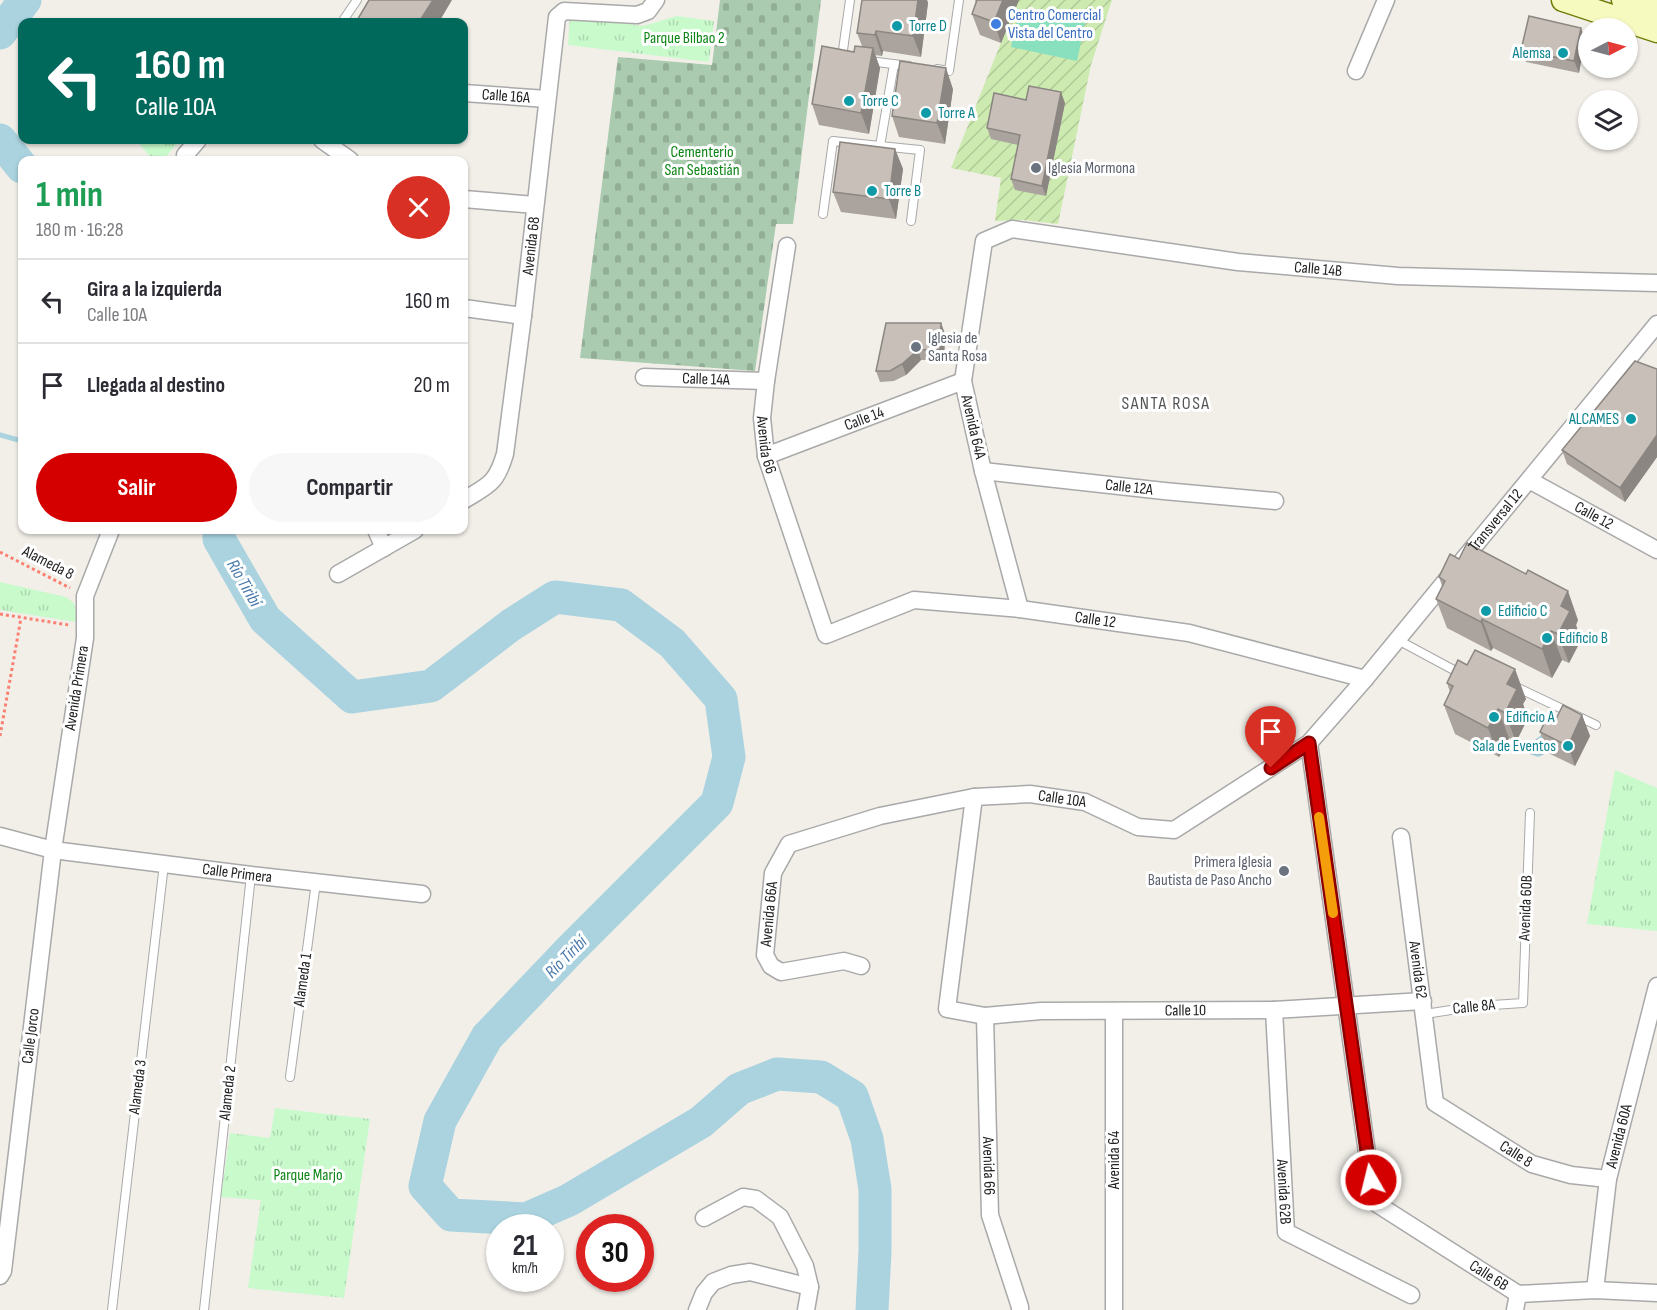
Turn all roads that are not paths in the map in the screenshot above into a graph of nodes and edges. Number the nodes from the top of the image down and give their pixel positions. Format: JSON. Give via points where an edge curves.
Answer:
{"nodes":[{"id":1,"x":357,"y":0,"type":"edge"},
{"id":2,"x":656,"y":0,"type":"edge"},
{"id":3,"x":850,"y":0,"type":"edge"},
{"id":4,"x":959,"y":0,"type":"edge"},
{"id":5,"x":1386,"y":0,"type":"edge"},
{"id":6,"x":1563,"y":0,"type":"edge"},
{"id":7,"x":1623,"y":0,"type":"edge"},
{"id":8,"x":1657,"y":11,"type":"edge"},
{"id":9,"x":345,"y":18,"type":"edge"},
{"id":10,"x":1657,"y":31,"type":"edge"},
{"id":11,"x":894,"y":64,"type":"junction"},
{"id":12,"x":916,"y":67,"type":"edge"},
{"id":13,"x":927,"y":68,"type":"edge"},
{"id":14,"x":1356,"y":71,"type":"dead end"},
{"id":15,"x":468,"y":93,"type":"edge"},
{"id":16,"x":547,"y":99,"type":"junction"},
{"id":17,"x":328,"y":144,"type":"edge"},
{"id":18,"x":880,"y":146,"type":"junction"},
{"id":19,"x":344,"y":156,"type":"edge"},
{"id":20,"x":468,"y":199,"type":"edge"},
{"id":21,"x":535,"y":205,"type":"junction"},
{"id":22,"x":823,"y":214,"type":"dead end"},
{"id":23,"x":911,"y":221,"type":"dead end"},
{"id":24,"x":984,"y":241,"type":"joint"},
{"id":25,"x":787,"y":246,"type":"dead end"},
{"id":26,"x":1657,"y":283,"type":"edge"},
{"id":27,"x":468,"y":309,"type":"edge"},
{"id":28,"x":523,"y":316,"type":"junction"},
{"id":29,"x":1657,"y":324,"type":"edge"},
{"id":30,"x":644,"y":377,"type":"dead end"},
{"id":31,"x":766,"y":381,"type":"junction"},
{"id":32,"x":963,"y":381,"type":"junction"},
{"id":33,"x":766,"y":456,"type":"junction"},
{"id":34,"x":983,"y":471,"type":"junction"},
{"id":35,"x":1529,"y":480,"type":"junction"},
{"id":36,"x":468,"y":498,"type":"edge"},
{"id":37,"x":1275,"y":501,"type":"dead end"},
{"id":38,"x":109,"y":534,"type":"edge"},
{"id":39,"x":378,"y":534,"type":"edge"},
{"id":40,"x":408,"y":534,"type":"edge"},
{"id":41,"x":384,"y":548,"type":"junction"},
{"id":42,"x":1657,"y":550,"type":"edge"},
{"id":43,"x":338,"y":574,"type":"dead end"},
{"id":44,"x":1020,"y":609,"type":"junction"},
{"id":45,"x":826,"y":635,"type":"joint"},
{"id":46,"x":1398,"y":639,"type":"junction"},
{"id":47,"x":1365,"y":679,"type":"junction"},
{"id":48,"x":1471,"y":680,"type":"edge"},
{"id":49,"x":1508,"y":683,"type":"edge"},
{"id":50,"x":1596,"y":725,"type":"dead end"},
{"id":51,"x":1309,"y":743,"type":"junction"},
{"id":52,"x":974,"y":797,"type":"junction"},
{"id":53,"x":1530,"y":813,"type":"dead end"},
{"id":54,"x":0,"y":836,"type":"edge"},
{"id":55,"x":1401,"y":837,"type":"dead end"},
{"id":56,"x":789,"y":844,"type":"joint"},
{"id":57,"x":53,"y":850,"type":"junction"},
{"id":58,"x":164,"y":864,"type":"junction"},
{"id":59,"x":251,"y":875,"type":"junction"},
{"id":60,"x":316,"y":882,"type":"junction"},
{"id":61,"x":423,"y":894,"type":"dead end"},
{"id":62,"x":861,"y":966,"type":"dead end"},
{"id":63,"x":1657,"y":986,"type":"edge"},
{"id":64,"x":1523,"y":1003,"type":"joint"},
{"id":65,"x":1345,"y":1006,"type":"junction"},
{"id":66,"x":1424,"y":1007,"type":"junction"},
{"id":67,"x":1114,"y":1011,"type":"junction"},
{"id":68,"x":1274,"y":1011,"type":"junction"},
{"id":69,"x":986,"y":1016,"type":"junction"},
{"id":70,"x":290,"y":1077,"type":"dead end"},
{"id":71,"x":1435,"y":1103,"type":"joint"},
{"id":72,"x":1608,"y":1179,"type":"junction"},
{"id":73,"x":704,"y":1218,"type":"dead end"},
{"id":74,"x":1,"y":1273,"type":"edge"},
{"id":75,"x":810,"y":1287,"type":"junction"},
{"id":76,"x":1595,"y":1290,"type":"junction"},
{"id":77,"x":1657,"y":1293,"type":"edge"},
{"id":78,"x":1411,"y":1294,"type":"dead end"},
{"id":79,"x":1517,"y":1302,"type":"edge"},
{"id":80,"x":112,"y":1310,"type":"edge"},
{"id":81,"x":204,"y":1310,"type":"edge"},
{"id":82,"x":697,"y":1310,"type":"edge"},
{"id":83,"x":806,"y":1310,"type":"edge"},
{"id":84,"x":1020,"y":1310,"type":"edge"},
{"id":85,"x":1114,"y":1310,"type":"edge"}],
"edges":[{"from":1,"to":9,"type":"lane"},
{"from":2,"to":16,"type":"street","name":"Avenida 68","via":[[648,11],[637,15],[564,11],[557,17]]},
{"from":3,"to":11,"type":"lane","via":[[842,57]]},
{"from":4,"to":13,"type":"lane","via":[[949,71]]},
{"from":5,"to":14,"type":"street"},
{"from":6,"to":10,"type":"main road"},
{"from":7,"to":8,"type":"main road"},
{"from":11,"to":12,"type":"lane"},
{"from":11,"to":18,"type":"lane"},
{"from":15,"to":16,"type":"street","name":"Calle 16A"},
{"from":16,"to":21,"type":"street","name":"Avenida 68"},
{"from":17,"to":19,"type":"street"},
{"from":18,"to":22,"type":"lane","via":[[833,141]]},
{"from":18,"to":23,"type":"lane","via":[[920,150]]},
{"from":20,"to":21,"type":"street"},
{"from":21,"to":28,"type":"street","name":"Avenida 68"},
{"from":24,"to":26,"type":"street","name":"Calle 14B","via":[[1012,229],[1238,262],[1398,276]]},
{"from":24,"to":32,"type":"street","name":"Avenida 64A"},
{"from":25,"to":31,"type":"street","name":"Avenida 66"},
{"from":27,"to":28,"type":"street"},
{"from":28,"to":36,"type":"street","name":"Avenida 68","via":[[505,454],[499,472],[488,486]]},
{"from":29,"to":35,"type":"street","name":"Transversal 12"},
{"from":30,"to":31,"type":"street","name":"Calle 14A"},
{"from":31,"to":33,"type":"street","name":"Avenida 66","via":[[762,418]]},
{"from":32,"to":33,"type":"street","name":"Calle 14"},
{"from":32,"to":34,"type":"street","name":"Avenida 64A"},
{"from":33,"to":45,"type":"street","name":"Avenida 66"},
{"from":34,"to":37,"type":"street","name":"Calle 12A"},
{"from":34,"to":44,"type":"street","name":"Avenida 64A"},
{"from":35,"to":42,"type":"street","name":"Calle 12"},
{"from":35,"to":46,"type":"street","name":"Transversal 12"},
{"from":38,"to":57,"type":"street","name":"Avenida Primera","via":[[85,596],[83,650]]},
{"from":39,"to":41,"type":"street"},
{"from":40,"to":41,"type":"street"},
{"from":41,"to":43,"type":"street"},
{"from":44,"to":45,"type":"street","name":"Calle 12","via":[[914,600]]},
{"from":44,"to":47,"type":"street","name":"Calle 12","via":[[1189,633]]},
{"from":46,"to":47,"type":"street","name":"Transversal 12"},
{"from":46,"to":48,"type":"lane"},
{"from":47,"to":51,"type":"street","name":"Transversal 12"},
{"from":49,"to":50,"type":"lane"},
{"from":51,"to":52,"type":"street","name":"Calle 10A","via":[[1174,830],[1137,826],[1085,802],[1030,794]]},
{"from":51,"to":65,"type":"street"},
{"from":52,"to":56,"type":"street","name":"Calle 10A","via":[[880,816]]},
{"from":52,"to":69,"type":"street","name":"Calle 10","via":[[947,1009]]},
{"from":53,"to":64,"type":"lane","name":"Avenida 60B"},
{"from":54,"to":57,"type":"street"},
{"from":55,"to":66,"type":"street","name":"Avenida 62"},
{"from":56,"to":62,"type":"street","name":"Avenida 66A","via":[[773,873],[765,955],[771,966],[781,972],[844,961]]},
{"from":57,"to":58,"type":"street","name":"Calle Primera"},
{"from":57,"to":74,"type":"street","name":"Calle Jorco"},
{"from":58,"to":59,"type":"street","name":"Calle Primera"},
{"from":58,"to":80,"type":"lane","name":"Alameda 3"},
{"from":59,"to":60,"type":"street","name":"Calle Primera"},
{"from":59,"to":81,"type":"lane","name":"Alameda 2"},
{"from":60,"to":61,"type":"street","name":"Calle Primera"},
{"from":60,"to":70,"type":"lane","name":"Alameda 1"},
{"from":63,"to":72,"type":"street","name":"Avenida 60A"},
{"from":64,"to":66,"type":"lane","name":"Calle 8A"},
{"from":65,"to":66,"type":"street","name":"Calle 10"},
{"from":65,"to":68,"type":"street","name":"Calle 10"},
{"from":65,"to":79,"type":"street","name":"Calle 6B","via":[[1374,1202]]},
{"from":66,"to":71,"type":"street","name":"Avenida 62"},
{"from":67,"to":68,"type":"street","name":"Calle 10"},
{"from":67,"to":69,"type":"street","name":"Calle 10"},
{"from":67,"to":85,"type":"street","name":"Avenida 64"},
{"from":68,"to":78,"type":"street","name":"Avenida 62B","via":[[1286,1232]]},
{"from":69,"to":84,"type":"street","name":"Avenida 66","via":[[990,1215]]},
{"from":71,"to":72,"type":"street","name":"Calle 8","via":[[1532,1164],[1571,1175]]},
{"from":72,"to":76,"type":"street","name":"Avenida 60A"},
{"from":73,"to":75,"type":"street","via":[[743,1197],[756,1199],[780,1217],[805,1266]]},
{"from":75,"to":82,"type":"street","via":[[750,1272],[731,1275],[713,1282]]},
{"from":75,"to":83,"type":"street"},
{"from":76,"to":77,"type":"street","name":"Calle 6B"},
{"from":76,"to":79,"type":"street","name":"Calle 6B"}]}
